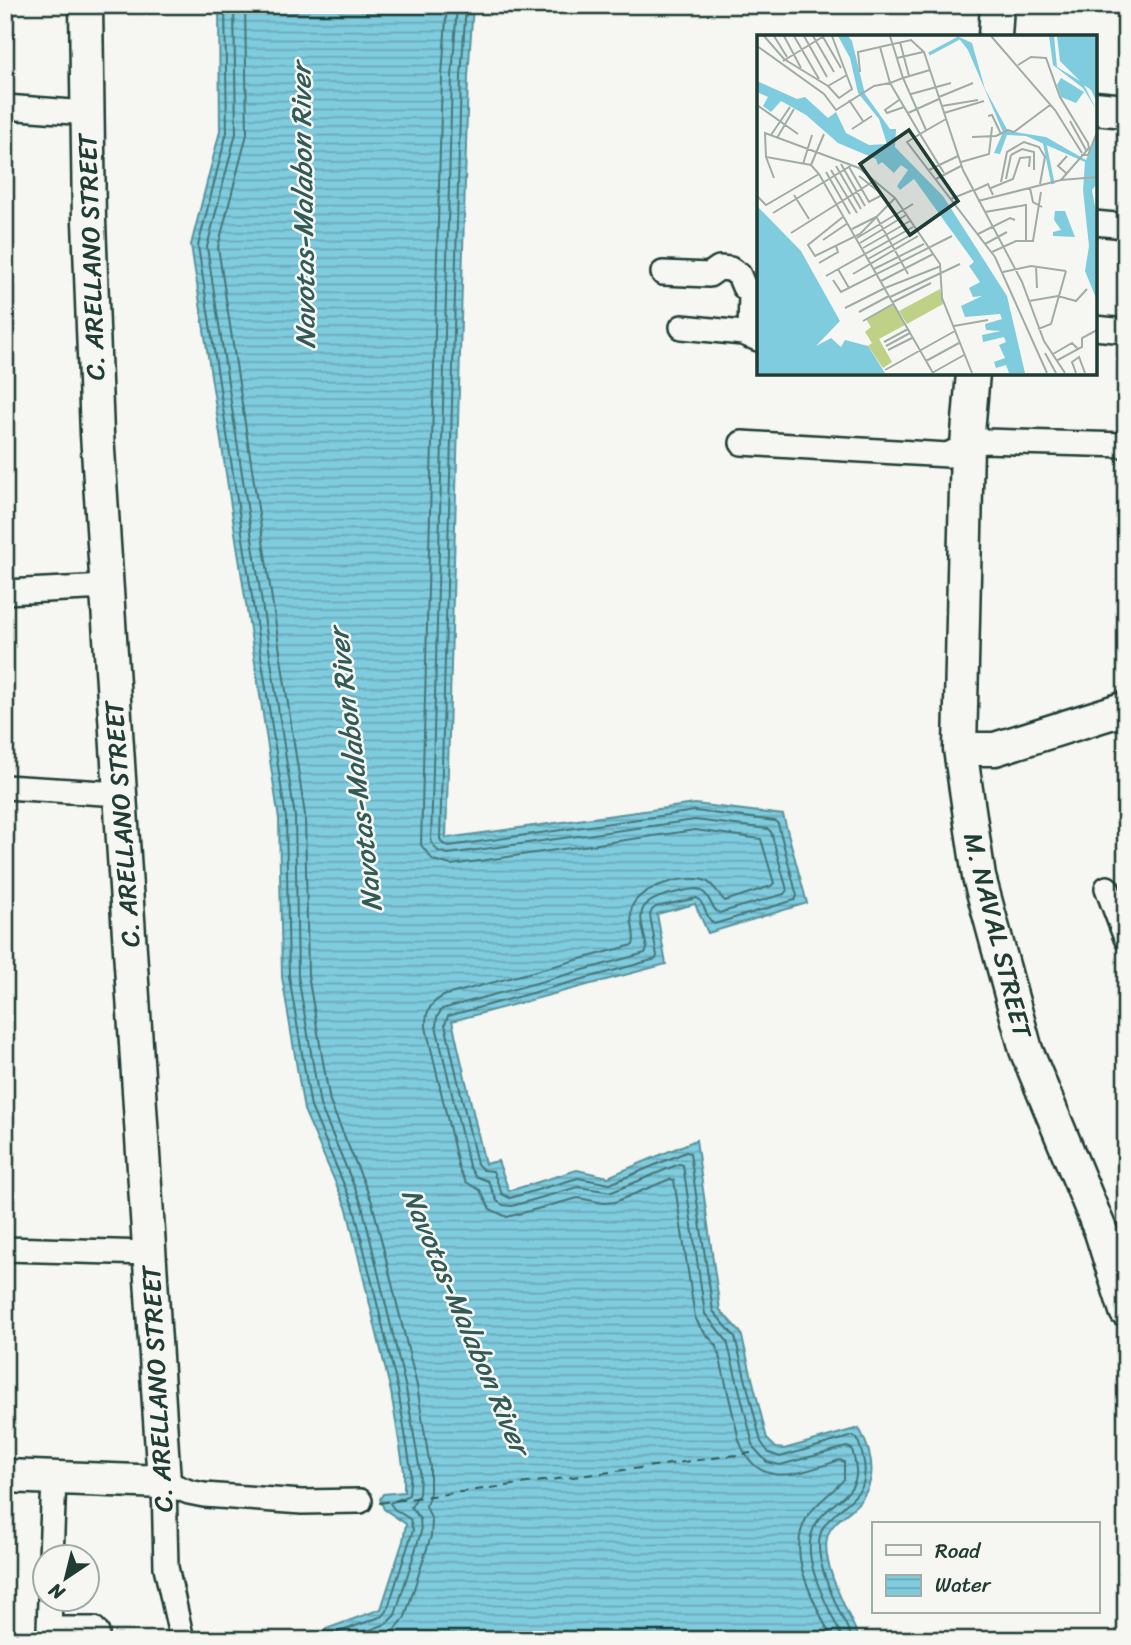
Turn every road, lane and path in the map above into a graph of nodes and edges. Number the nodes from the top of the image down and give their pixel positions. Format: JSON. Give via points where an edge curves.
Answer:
{"nodes":[{"id":1,"x":86,"y":5,"type":"edge"},
{"id":2,"x":997,"y":5,"type":"edge"},
{"id":3,"x":995,"y":35,"type":"edge"},
{"id":4,"x":5,"y":107,"type":"edge"},
{"id":5,"x":1096,"y":108,"type":"edge"},
{"id":6,"x":1126,"y":111,"type":"edge"},
{"id":7,"x":87,"y":113,"type":"junction"},
{"id":8,"x":1096,"y":223,"type":"edge"},
{"id":9,"x":1126,"y":226,"type":"edge"},
{"id":10,"x":663,"y":273,"type":"dead end"},
{"id":11,"x":682,"y":327,"type":"dead end"},
{"id":12,"x":1096,"y":328,"type":"edge"},
{"id":13,"x":1126,"y":331,"type":"edge"},
{"id":14,"x":754,"y":337,"type":"edge"},
{"id":15,"x":974,"y":374,"type":"edge"},
{"id":16,"x":743,"y":443,"type":"dead end"},
{"id":17,"x":967,"y":445,"type":"junction"},
{"id":18,"x":1126,"y":445,"type":"edge"},
{"id":19,"x":107,"y":587,"type":"junction"},
{"id":20,"x":5,"y":592,"type":"edge"},
{"id":21,"x":1126,"y":708,"type":"edge"},
{"id":22,"x":960,"y":749,"type":"junction"},
{"id":23,"x":5,"y":787,"type":"edge"},
{"id":24,"x":120,"y":794,"type":"junction"},
{"id":25,"x":1107,"y":888,"type":"dead end"},
{"id":26,"x":1125,"y":934,"type":"edge"},
{"id":27,"x":1114,"y":1234,"type":"edge"},
{"id":28,"x":5,"y":1249,"type":"edge"},
{"id":29,"x":149,"y":1253,"type":"junction"},
{"id":30,"x":1126,"y":1311,"type":"edge"},
{"id":31,"x":5,"y":1476,"type":"edge"},
{"id":32,"x":54,"y":1478,"type":"junction"},
{"id":33,"x":164,"y":1482,"type":"junction"},
{"id":34,"x":360,"y":1501,"type":"dead end"},
{"id":35,"x":52,"y":1544,"type":"edge"},
{"id":36,"x":50,"y":1614,"type":"edge"},
{"id":37,"x":96,"y":1640,"type":"edge"},
{"id":38,"x":182,"y":1640,"type":"edge"}],
"edges":[{"from":1,"to":7,"type":"main road","name":"C. ARELLANO STREET"},
{"from":2,"to":3,"type":"main road"},
{"from":4,"to":7,"type":"street"},
{"from":5,"to":6,"type":"main road"},
{"from":7,"to":19,"type":"main road","name":"C. ARELLANO STREET","via":[[97,434]]},
{"from":8,"to":9,"type":"street"},
{"from":10,"to":14,"type":"street","via":[[709,275],[719,268],[739,275],[751,291]]},
{"from":11,"to":14,"type":"street"},
{"from":12,"to":13,"type":"street"},
{"from":15,"to":17,"type":"main road","name":"M. NAVAL STREET"},
{"from":16,"to":17,"type":"street","via":[[948,455]]},
{"from":17,"to":18,"type":"street","via":[[984,441]]},
{"from":17,"to":22,"type":"main road","name":"M. NAVAL STREET"},
{"from":19,"to":20,"type":"street"},
{"from":19,"to":24,"type":"main road","name":"C. ARELLANO STREET"},
{"from":21,"to":22,"type":"main road","via":[[995,749]]},
{"from":22,"to":27,"type":"main road","name":"M. NAVAL STREET","via":[[979,877],[1026,1050]]},
{"from":23,"to":24,"type":"street"},
{"from":24,"to":29,"type":"main road","name":"C. ARELLANO STREET"},
{"from":25,"to":26,"type":"street"},
{"from":27,"to":30,"type":"main road","name":"M. NAVAL STREET"},
{"from":28,"to":29,"type":"street"},
{"from":29,"to":33,"type":"main road","name":"C. ARELLANO STREET"},
{"from":31,"to":32,"type":"main road"},
{"from":32,"to":33,"type":"main road"},
{"from":32,"to":35,"type":"street"},
{"from":33,"to":34,"type":"street","via":[[204,1495]]},
{"from":33,"to":38,"type":"street","name":"C. ARELLANO STREET","via":[[166,1567]]},
{"from":36,"to":37,"type":"street","via":[[49,1629],[94,1629]]}]}
